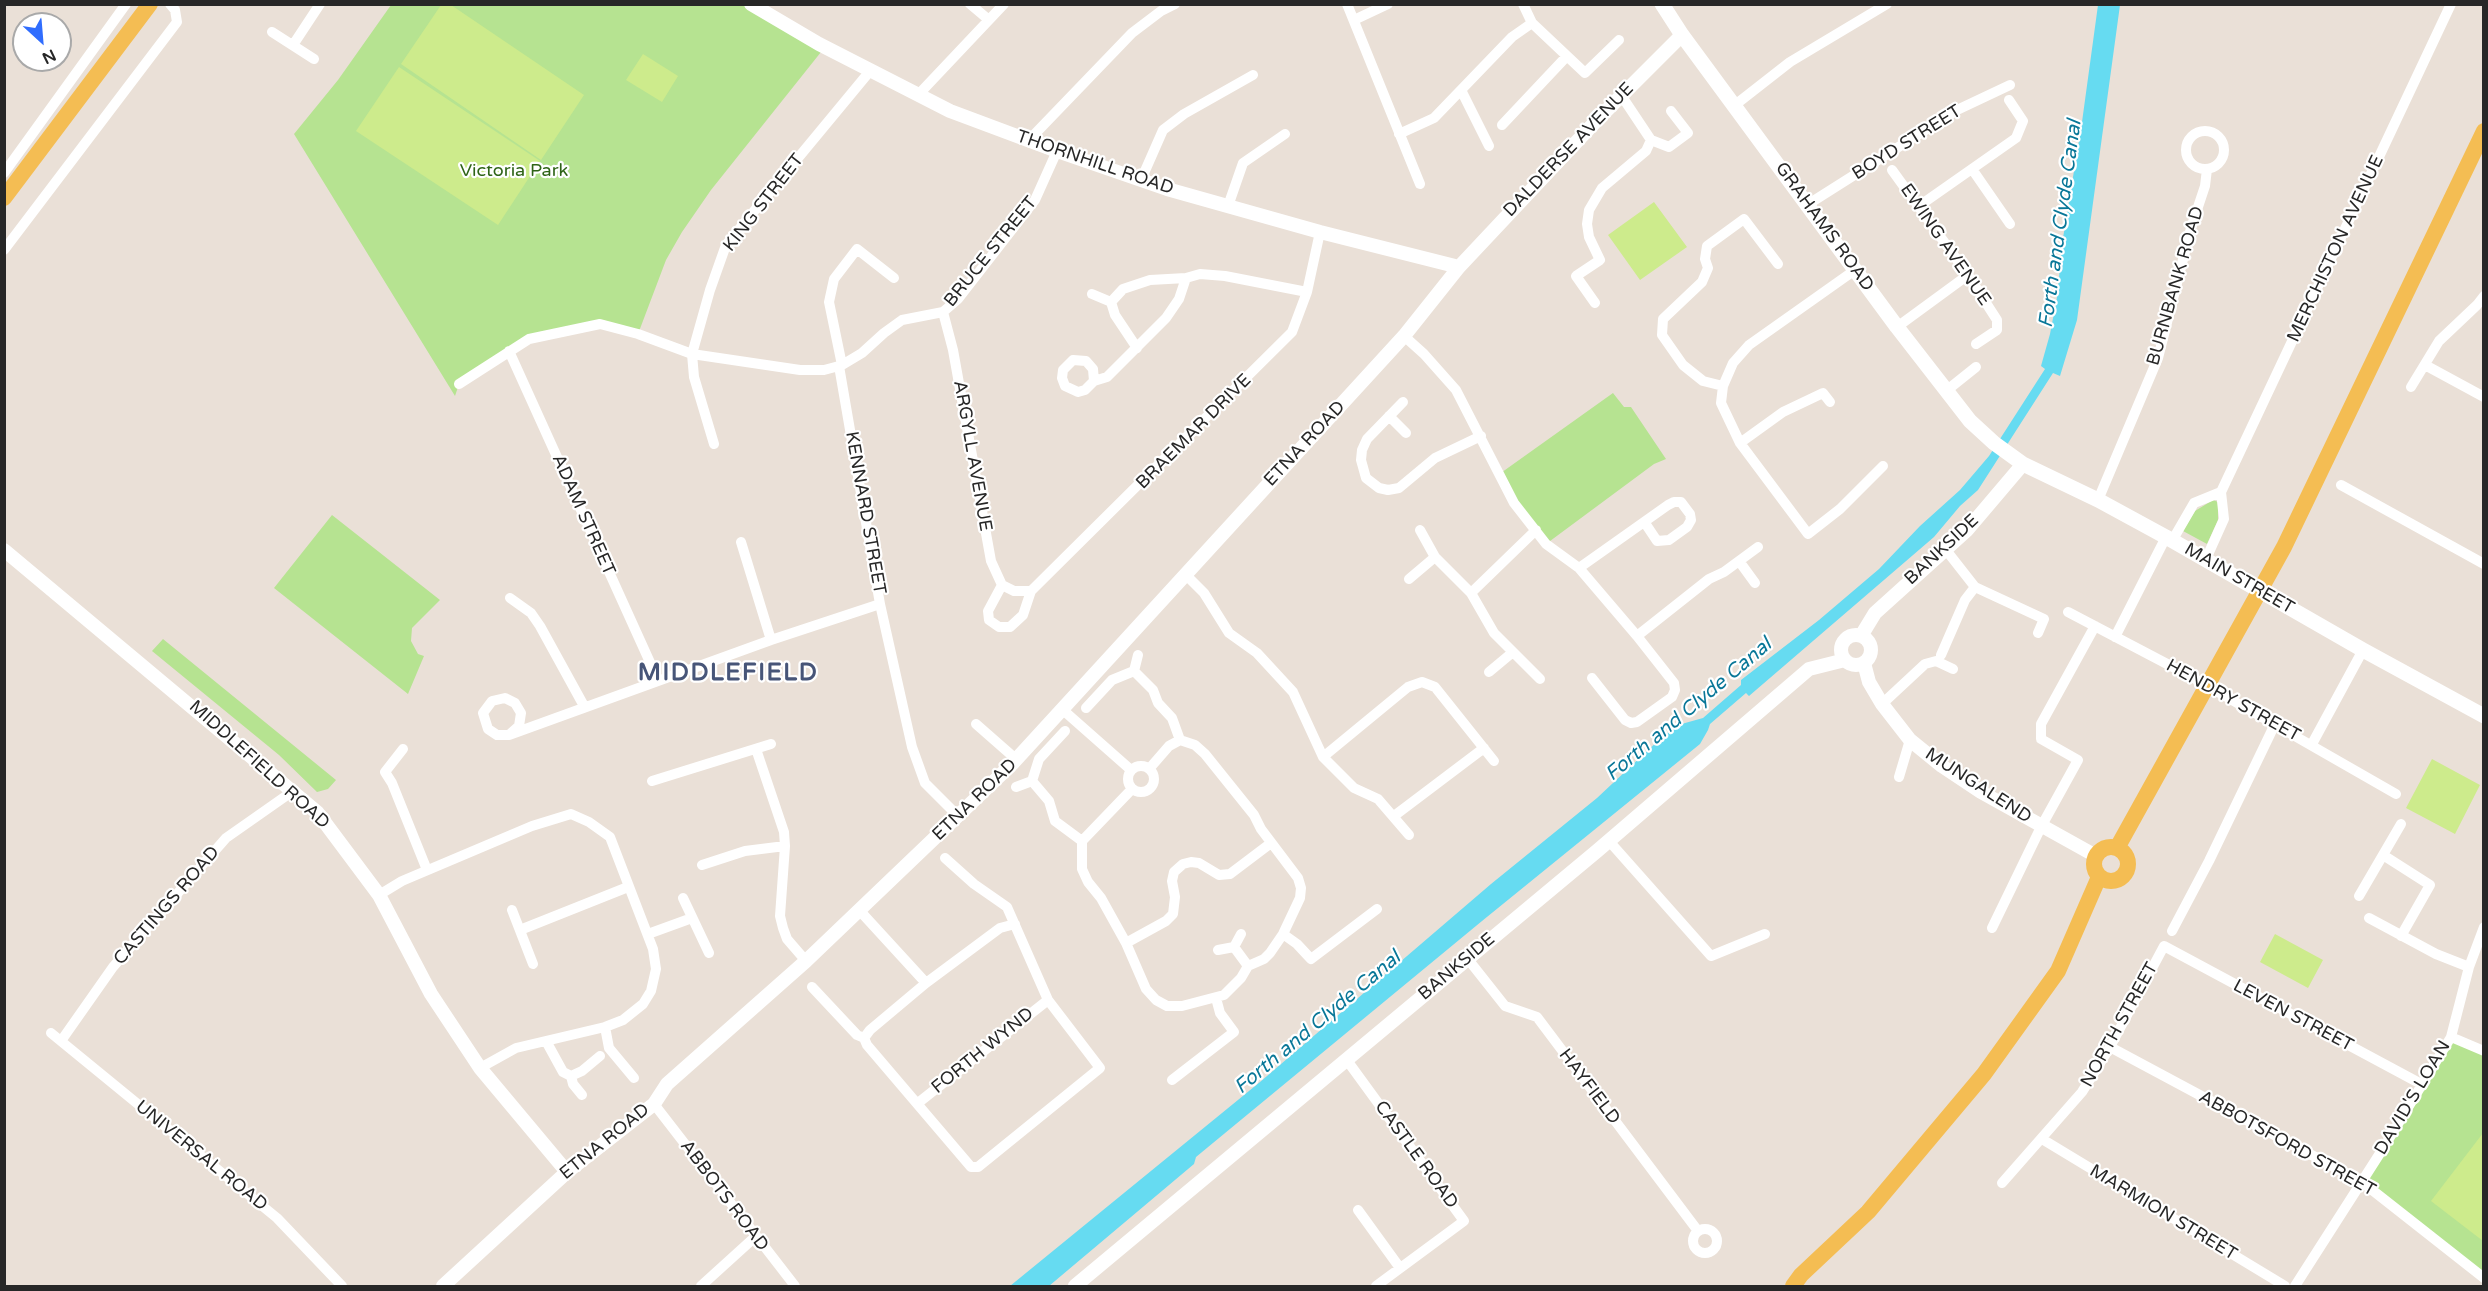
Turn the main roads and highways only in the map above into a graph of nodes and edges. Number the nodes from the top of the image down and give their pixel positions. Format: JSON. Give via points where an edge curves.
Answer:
{"nodes":[{"id":1,"x":150,"y":4,"type":"edge"},
{"id":2,"x":1662,"y":4,"type":"edge"},
{"id":3,"x":2484,"y":131,"type":"edge"},
{"id":4,"x":6,"y":191,"type":"edge"},
{"id":5,"x":2000,"y":447,"type":"joint"},
{"id":6,"x":2484,"y":716,"type":"edge"},
{"id":7,"x":2117,"y":848,"type":"junction"},
{"id":8,"x":2099,"y":877,"type":"junction"},
{"id":9,"x":1793,"y":1287,"type":"edge"}],
"edges":[{"from":1,"to":4,"type":"main road"},
{"from":2,"to":5,"type":"main road","name":"GRAHAMS ROAD","via":[[1897,327],[1970,421]]},
{"from":3,"to":7,"type":"main road","via":[[2284,547]]},
{"from":5,"to":6,"type":"main road","name":"MAIN STREET","via":[[2023,464],[2206,559]]},
{"from":7,"to":8,"type":"main road","via":[[2105,848],[2096,855],[2093,867]]},
{"from":7,"to":8,"type":"main road","via":[[2128,862],[2126,873],[2116,881]]},
{"from":8,"to":9,"type":"main road","via":[[2058,971],[1984,1074],[1868,1212]]}]}
